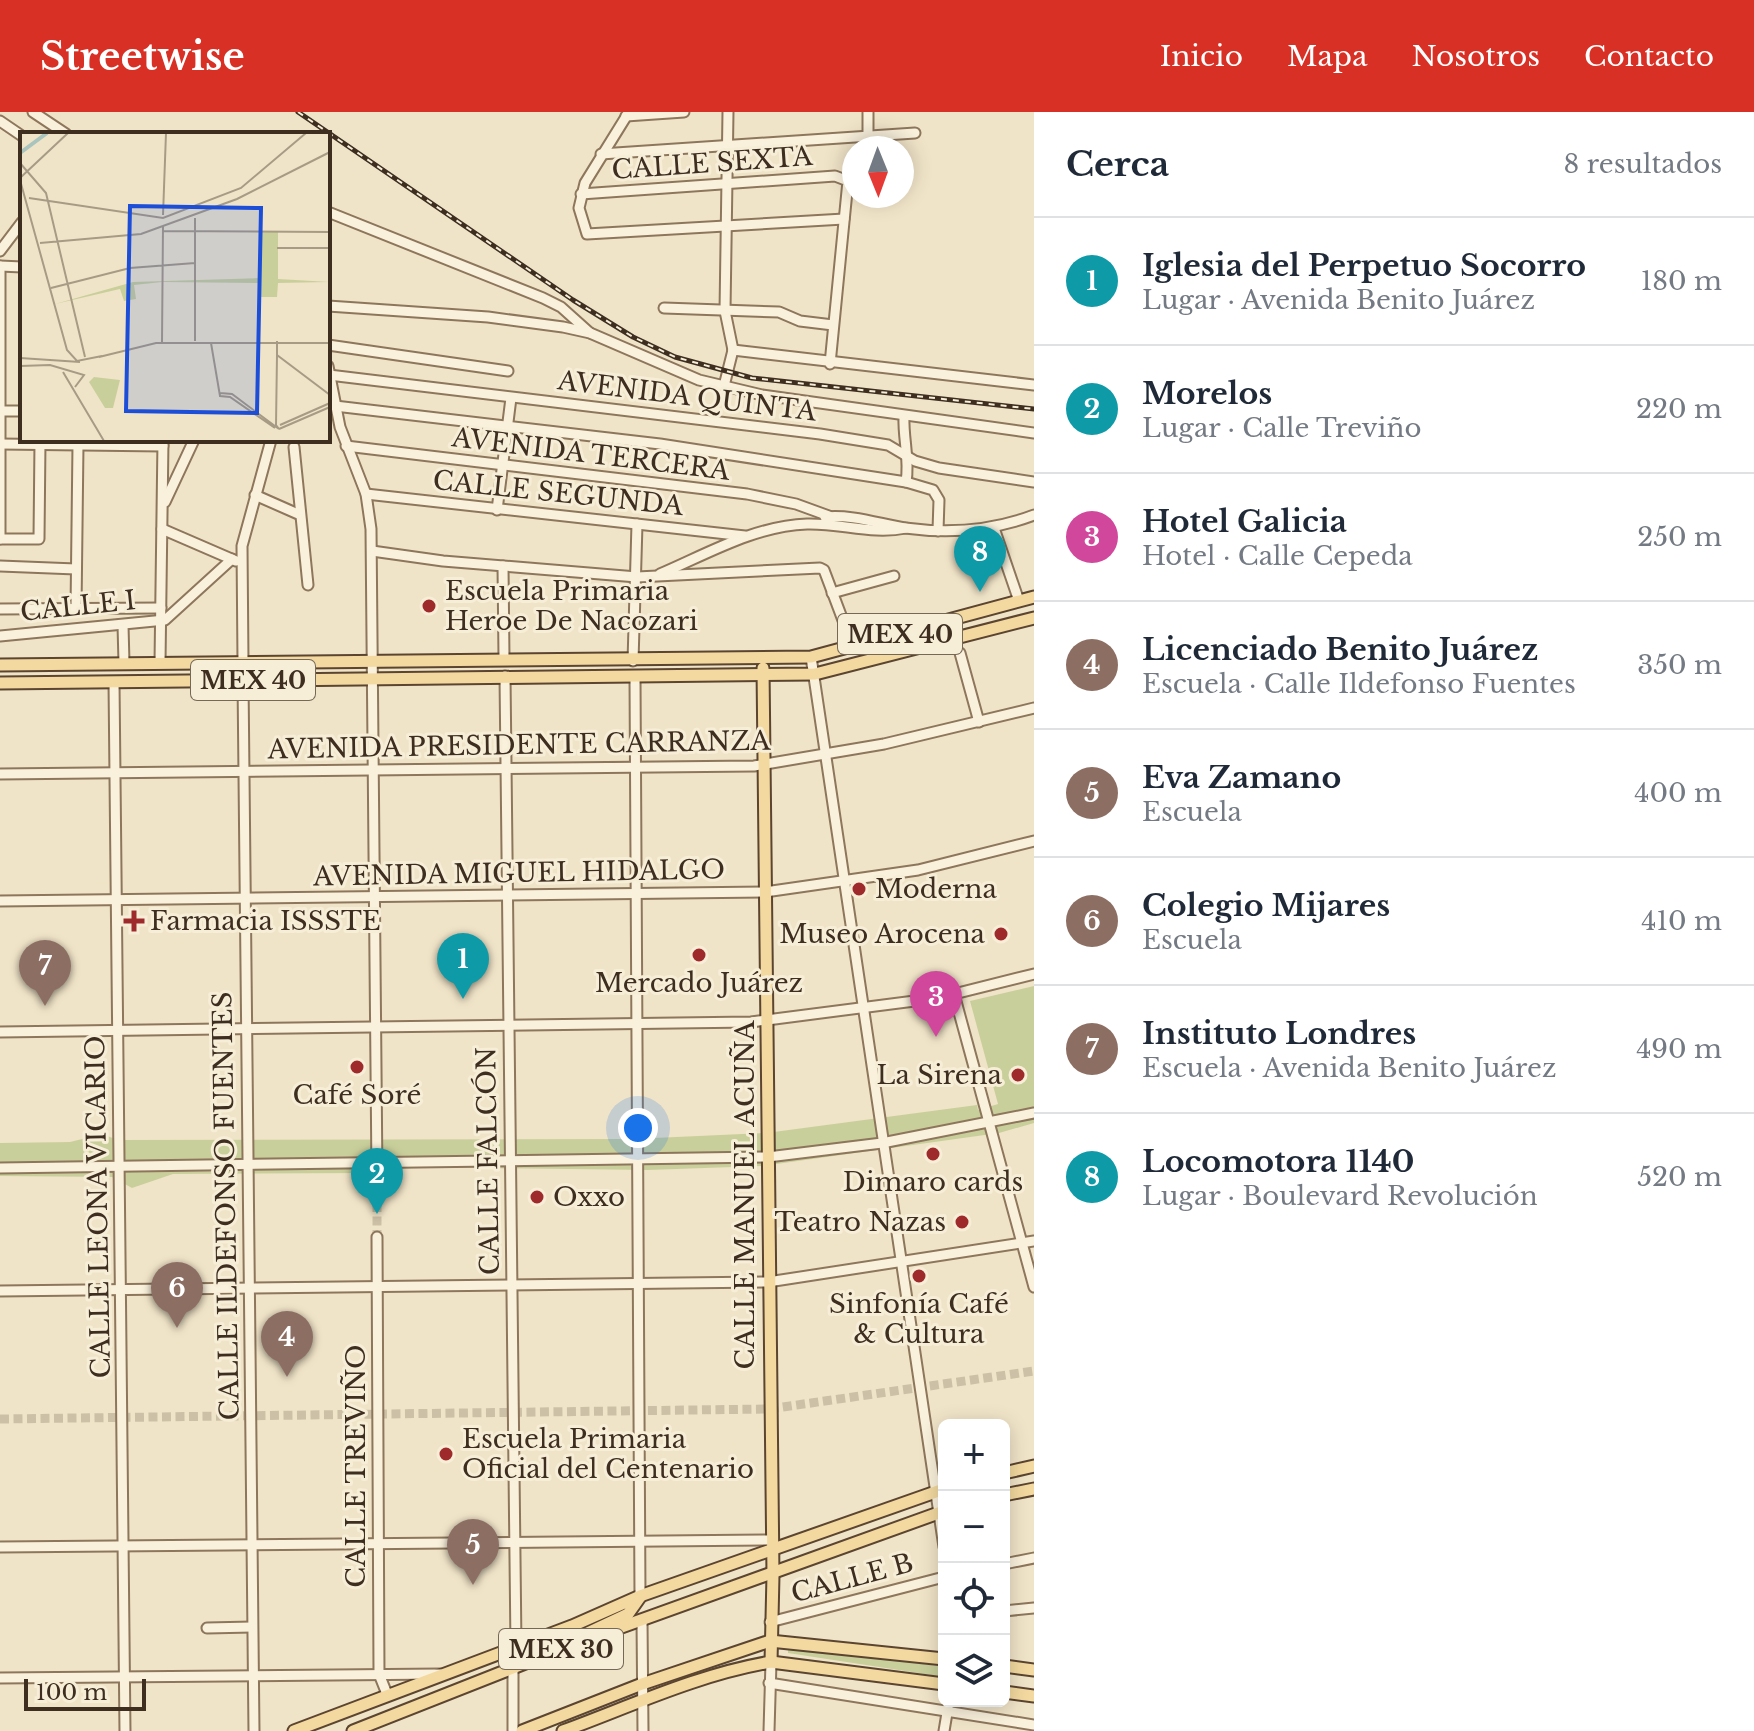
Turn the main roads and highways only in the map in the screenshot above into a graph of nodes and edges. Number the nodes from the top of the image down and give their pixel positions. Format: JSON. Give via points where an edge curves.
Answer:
{"nodes":[{"id":1,"x":1034,"y":597,"type":"edge"},
{"id":2,"x":1034,"y":618,"type":"edge"},
{"id":3,"x":763,"y":659,"type":"junction"},
{"id":4,"x":0,"y":665,"type":"edge"},
{"id":5,"x":763,"y":675,"type":"junction"},
{"id":6,"x":0,"y":683,"type":"edge"},
{"id":7,"x":1034,"y":1466,"type":"edge"},
{"id":8,"x":1010,"y":1472,"type":"edge"},
{"id":9,"x":1034,"y":1489,"type":"edge"},
{"id":10,"x":938,"y":1490,"type":"edge"},
{"id":11,"x":1010,"y":1494,"type":"edge"},
{"id":12,"x":938,"y":1513,"type":"edge"},
{"id":13,"x":772,"y":1546,"type":"junction"},
{"id":14,"x":773,"y":1575,"type":"junction"},
{"id":15,"x":640,"y":1596,"type":"junction"},
{"id":16,"x":770,"y":1641,"type":"junction"},
{"id":17,"x":566,"y":1647,"type":"junction"},
{"id":18,"x":938,"y":1658,"type":"edge"},
{"id":19,"x":771,"y":1662,"type":"junction"},
{"id":20,"x":1010,"y":1667,"type":"edge"},
{"id":21,"x":1034,"y":1670,"type":"edge"},
{"id":22,"x":938,"y":1683,"type":"edge"},
{"id":23,"x":1010,"y":1693,"type":"edge"},
{"id":24,"x":1034,"y":1696,"type":"edge"},
{"id":25,"x":384,"y":1725,"type":"edge"},
{"id":26,"x":294,"y":1731,"type":"edge"},
{"id":27,"x":353,"y":1731,"type":"edge"},
{"id":28,"x":522,"y":1731,"type":"edge"},
{"id":29,"x":563,"y":1731,"type":"edge"}],
"edges":[{"from":1,"to":3,"type":"main road","number":"MEX 40","via":[[811,657]]},
{"from":2,"to":5,"type":"main road","number":"MEX 40","via":[[815,674]]},
{"from":3,"to":4,"type":"main road","number":"MEX 40"},
{"from":3,"to":5,"type":"main road","name":"CALLE MANUEL ACUÑA"},
{"from":5,"to":6,"type":"main road","number":"MEX 40"},
{"from":5,"to":13,"type":"main road","name":"CALLE MANUEL ACUÑA"},
{"from":7,"to":8,"type":"main road"},
{"from":9,"to":11,"type":"main road"},
{"from":10,"to":13,"type":"main road","number":"MEX 30"},
{"from":12,"to":14,"type":"main road","number":"MEX 30"},
{"from":13,"to":14,"type":"main road","name":"CALLE MANUEL ACUÑA"},
{"from":13,"to":15,"type":"main road","number":"MEX 30"},
{"from":14,"to":16,"type":"main road","name":"CALLE MANUEL ACUÑA"},
{"from":14,"to":17,"type":"main road","number":"MEX 30"},
{"from":15,"to":17,"type":"main road","via":[[628,1614]]},
{"from":15,"to":26,"type":"main road","number":"MEX 30"},
{"from":16,"to":18,"type":"main road"},
{"from":16,"to":19,"type":"main road","name":"CALLE MANUEL ACUÑA"},
{"from":16,"to":28,"type":"main road"},
{"from":17,"to":25,"type":"main road","number":"MEX 30"},
{"from":19,"to":22,"type":"main road"},
{"from":19,"to":29,"type":"main road","via":[[743,1667]]},
{"from":20,"to":21,"type":"main road"},
{"from":23,"to":24,"type":"main road"},
{"from":25,"to":27,"type":"main road","number":"MEX 30"}]}
